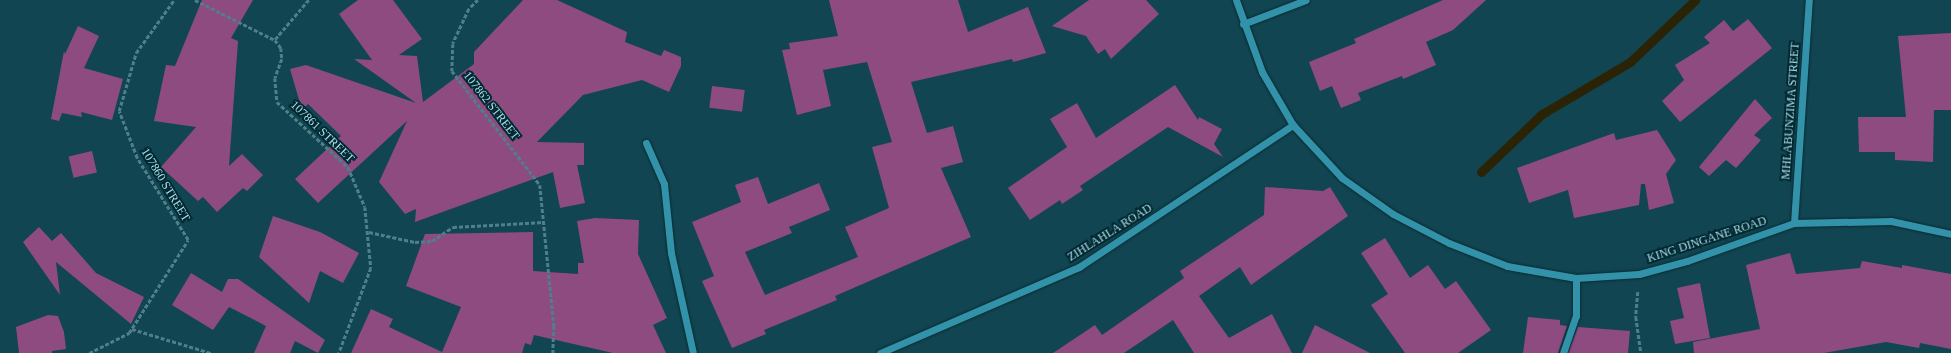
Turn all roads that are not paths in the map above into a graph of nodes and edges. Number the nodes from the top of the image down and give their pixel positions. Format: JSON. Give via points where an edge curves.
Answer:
{"nodes":[{"id":1,"x":1236,"y":0,"type":"edge"},
{"id":2,"x":1306,"y":0,"type":"edge"},
{"id":3,"x":1809,"y":0,"type":"edge"},
{"id":4,"x":1243,"y":24,"type":"junction"},
{"id":5,"x":1293,"y":125,"type":"junction"},
{"id":6,"x":646,"y":144,"type":"dead end"},
{"id":7,"x":1794,"y":223,"type":"junction"},
{"id":8,"x":1951,"y":234,"type":"edge"},
{"id":9,"x":1576,"y":278,"type":"junction"},
{"id":10,"x":693,"y":353,"type":"edge"},
{"id":11,"x":880,"y":353,"type":"edge"},
{"id":12,"x":1563,"y":353,"type":"edge"}],
"edges":[{"from":1,"to":4,"type":"street","name":"KING DINGANE ROAD"},
{"from":2,"to":4,"type":"street"},
{"from":3,"to":7,"type":"street","name":"MHLABUNZIMA STREET"},
{"from":4,"to":5,"type":"street","name":"KING DINGANE ROAD","via":[[1262,72]]},
{"from":5,"to":9,"type":"street","name":"KING DINGANE ROAD","via":[[1342,178],[1393,214],[1449,243],[1507,266]]},
{"from":5,"to":11,"type":"street","name":"ZIHLAHLA ROAD","via":[[1079,267]]},
{"from":6,"to":10,"type":"street","via":[[664,184],[671,253]]},
{"from":7,"to":8,"type":"street","name":"KING DINGANE ROAD","via":[[1892,221]]},
{"from":7,"to":9,"type":"street","name":"KING DINGANE ROAD","via":[[1687,261],[1639,274]]},
{"from":9,"to":12,"type":"street","via":[[1576,316]]}]}
